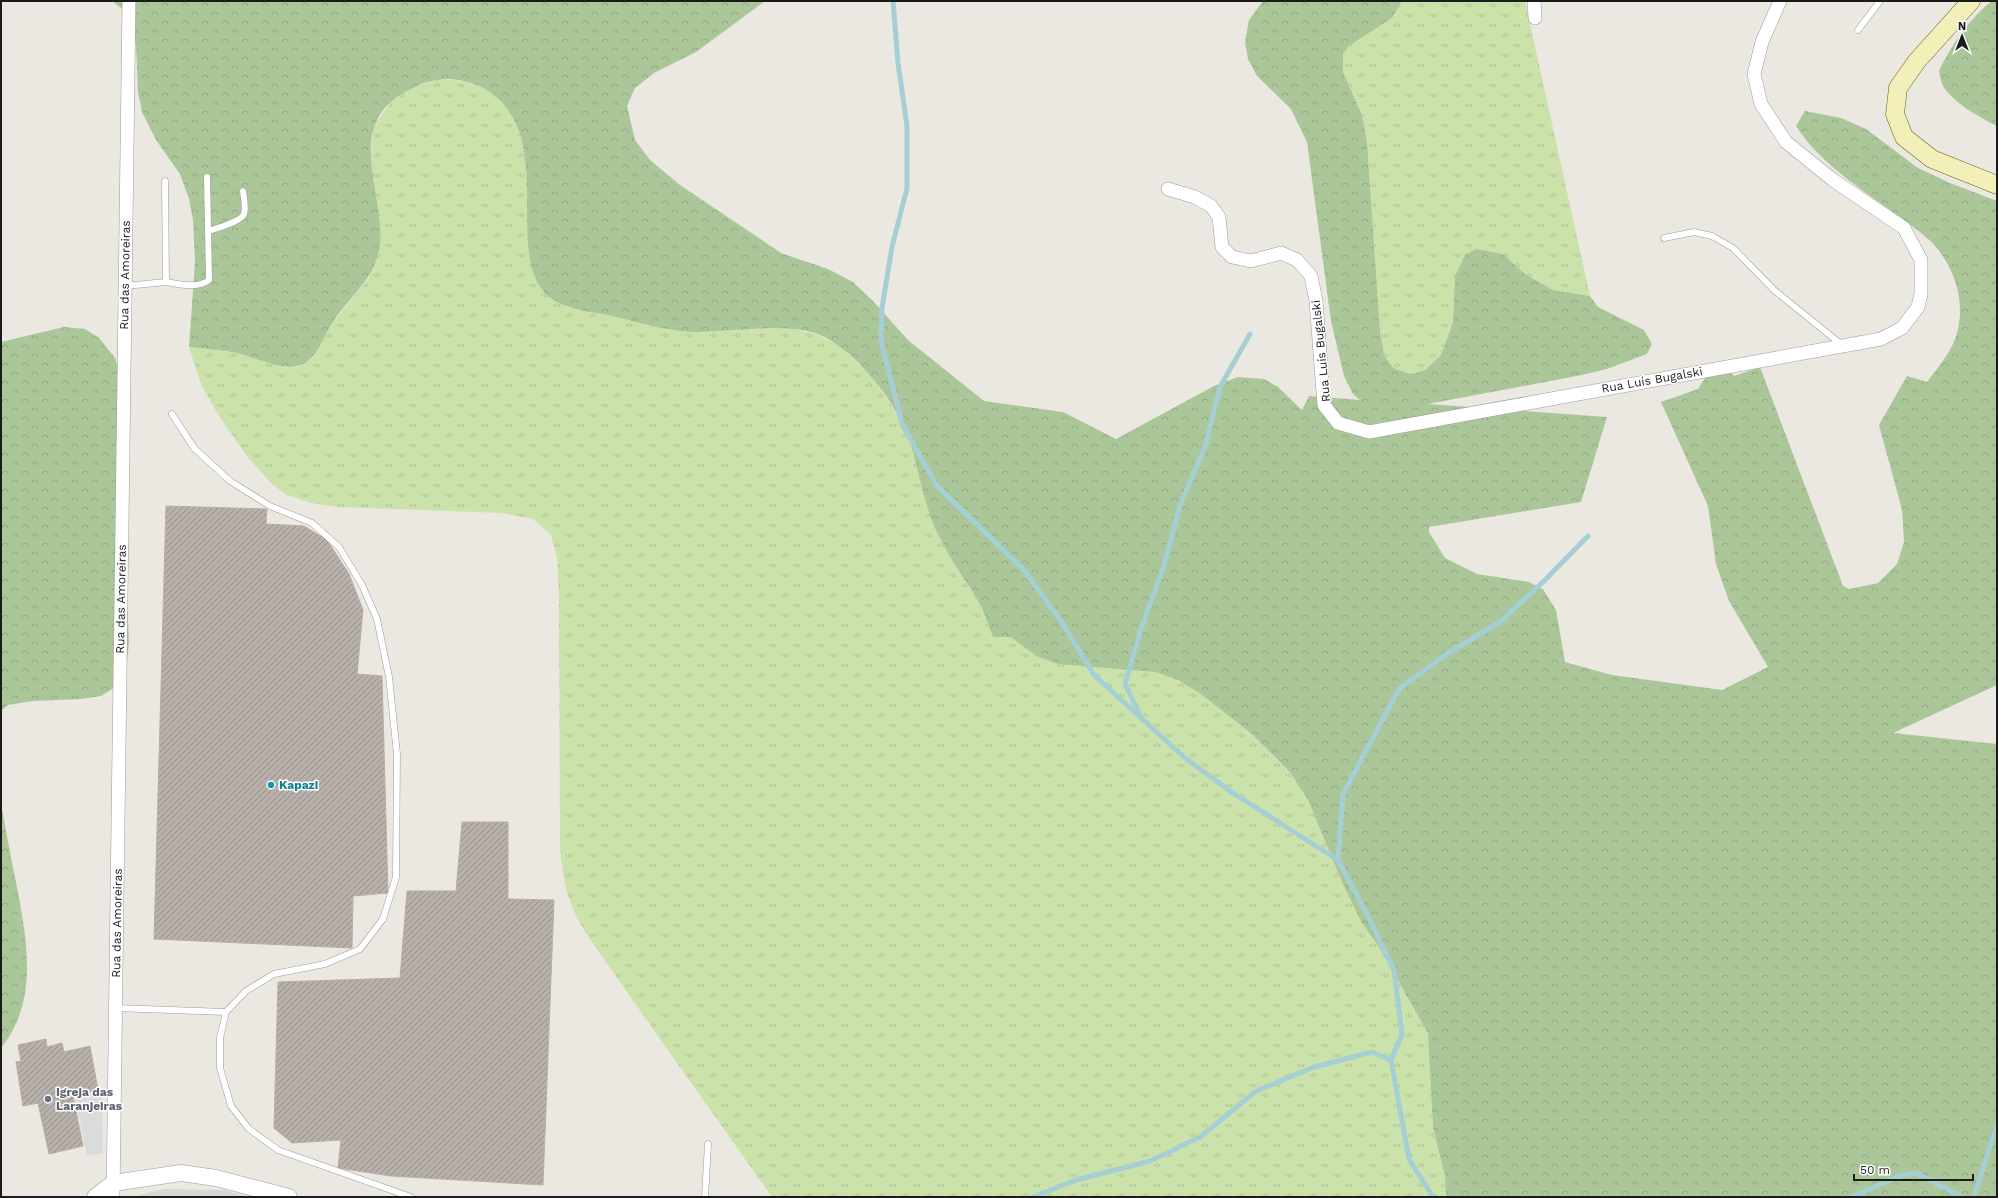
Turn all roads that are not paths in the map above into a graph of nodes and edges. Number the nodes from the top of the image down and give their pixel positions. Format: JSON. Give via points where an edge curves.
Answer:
{"nodes":[{"id":1,"x":129,"y":1,"type":"edge"},
{"id":2,"x":1534,"y":1,"type":"edge"},
{"id":3,"x":1780,"y":1,"type":"edge"},
{"id":4,"x":1880,"y":1,"type":"edge"},
{"id":5,"x":1971,"y":1,"type":"edge"},
{"id":6,"x":1535,"y":18,"type":"dead end"},
{"id":7,"x":1858,"y":30,"type":"dead end"},
{"id":8,"x":207,"y":177,"type":"dead end"},
{"id":9,"x":165,"y":180,"type":"dead end"},
{"id":10,"x":1997,"y":185,"type":"edge"},
{"id":11,"x":1168,"y":189,"type":"dead end"},
{"id":12,"x":243,"y":191,"type":"dead end"},
{"id":13,"x":209,"y":231,"type":"junction"},
{"id":14,"x":1664,"y":238,"type":"dead end"},
{"id":15,"x":166,"y":282,"type":"junction"},
{"id":16,"x":125,"y":286,"type":"junction"},
{"id":17,"x":1842,"y":346,"type":"junction"},
{"id":18,"x":172,"y":414,"type":"dead end"},
{"id":19,"x":116,"y":1008,"type":"junction"},
{"id":20,"x":226,"y":1012,"type":"junction"},
{"id":21,"x":708,"y":1144,"type":"dead end"},
{"id":22,"x":113,"y":1190,"type":"edge"},
{"id":23,"x":94,"y":1197,"type":"edge"},
{"id":24,"x":289,"y":1197,"type":"edge"},
{"id":25,"x":411,"y":1197,"type":"edge"},
{"id":26,"x":705,"y":1197,"type":"edge"}],
"edges":[{"from":1,"to":16,"type":"street","name":"Rua das Amoreiras"},
{"from":2,"to":6,"type":"street"},
{"from":3,"to":17,"type":"street","name":"Rua Luís Bugalski","via":[[1762,42],[1754,74],[1761,104],[1786,142],[1833,180],[1904,228],[1921,260],[1921,294],[1918,307],[1902,328],[1881,339]]},
{"from":4,"to":7,"type":"lane"},
{"from":5,"to":10,"type":"main road","via":[[1917,61],[1898,88],[1895,114],[1904,137],[1932,159]]},
{"from":8,"to":13,"type":"lane"},
{"from":9,"to":15,"type":"lane"},
{"from":11,"to":17,"type":"street","name":"Rua Luís Bugalski","via":[[1195,197],[1211,206],[1219,217],[1222,247],[1232,257],[1251,261],[1281,253],[1297,260],[1312,276],[1324,405],[1338,423],[1369,432]]},
{"from":12,"to":13,"type":"lane","via":[[242,217],[236,222]]},
{"from":13,"to":15,"type":"lane","via":[[209,280],[205,284],[193,285]]},
{"from":14,"to":17,"type":"lane","via":[[1694,232],[1712,236],[1733,248],[1774,290]]},
{"from":15,"to":16,"type":"lane"},
{"from":16,"to":19,"type":"street","name":"Rua das Amoreiras"},
{"from":18,"to":20,"type":"lane","via":[[194,448],[230,481],[270,506],[312,523],[339,547],[362,585],[377,619],[389,677],[397,754],[396,877],[383,919],[360,949],[325,964],[274,974],[246,991]]},
{"from":19,"to":20,"type":"lane"},
{"from":19,"to":22,"type":"street","name":"Rua das Amoreiras"},
{"from":20,"to":25,"type":"lane","via":[[220,1038],[220,1068],[231,1106],[249,1129],[278,1150]]},
{"from":21,"to":26,"type":"lane"},
{"from":22,"to":23,"type":"street"},
{"from":22,"to":24,"type":"street","via":[[181,1173],[216,1178]]}]}
